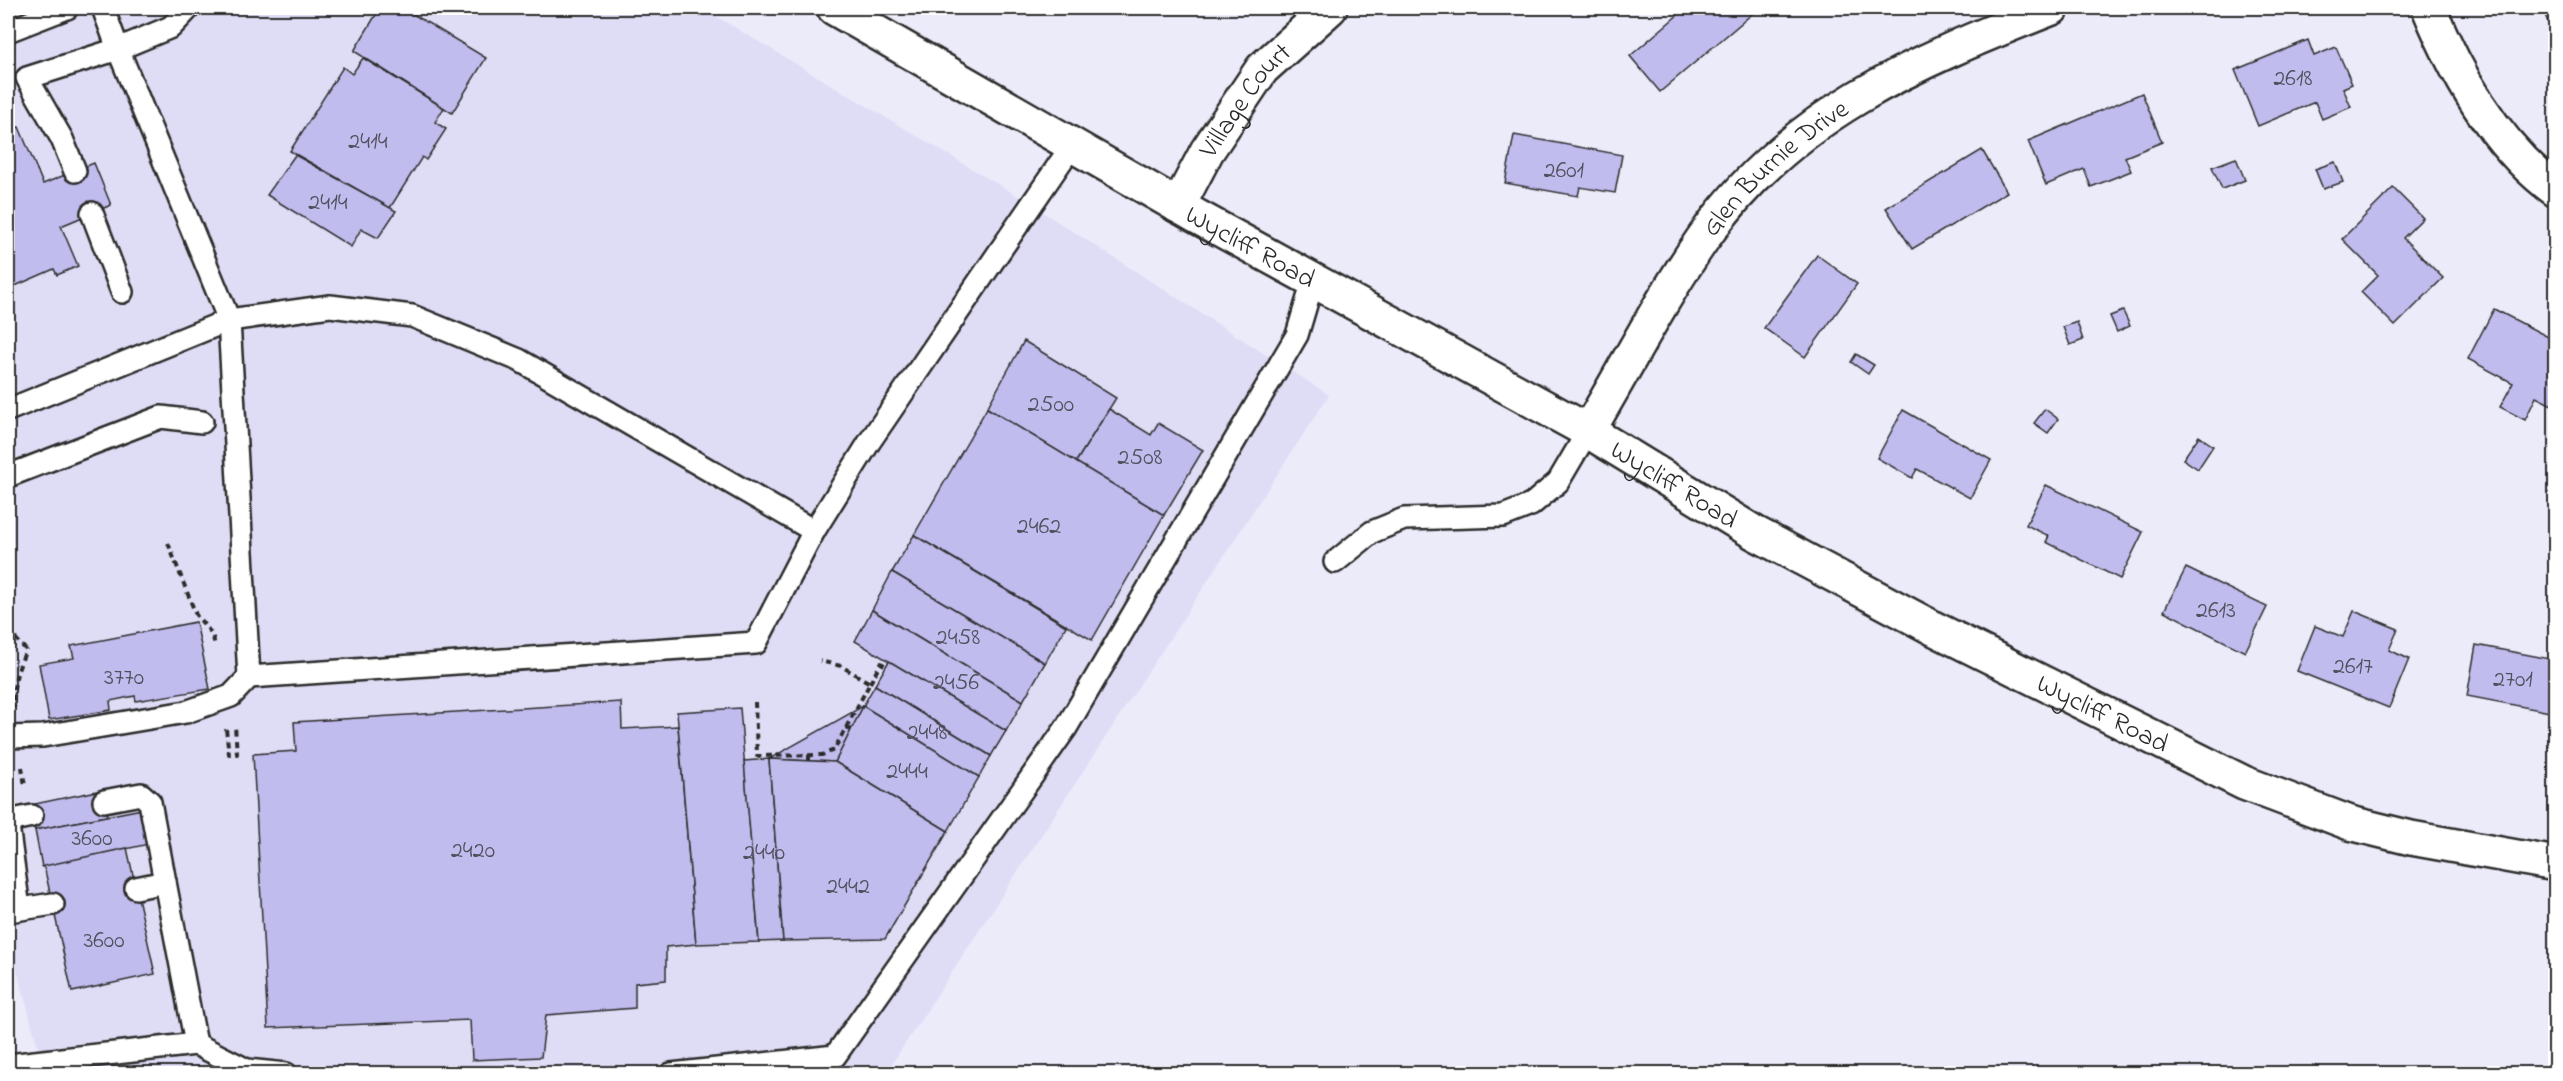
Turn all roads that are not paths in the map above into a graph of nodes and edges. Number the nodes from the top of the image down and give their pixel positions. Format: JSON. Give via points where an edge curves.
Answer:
{"nodes":[{"id":1,"x":67,"y":8,"type":"edge"},
{"id":2,"x":103,"y":8,"type":"edge"},
{"id":3,"x":189,"y":8,"type":"edge"},
{"id":4,"x":834,"y":8,"type":"edge"},
{"id":5,"x":1330,"y":8,"type":"edge"},
{"id":6,"x":2052,"y":8,"type":"edge"},
{"id":7,"x":2429,"y":8,"type":"edge"},
{"id":8,"x":8,"y":31,"type":"edge"},
{"id":9,"x":118,"y":49,"type":"junction"},
{"id":10,"x":1073,"y":144,"type":"junction"},
{"id":11,"x":75,"y":171,"type":"dead end"},
{"id":12,"x":2556,"y":190,"type":"edge"},
{"id":13,"x":1178,"y":206,"type":"junction"},
{"id":14,"x":92,"y":213,"type":"dead end"},
{"id":15,"x":1313,"y":281,"type":"junction"},
{"id":16,"x":122,"y":292,"type":"dead end"},
{"id":17,"x":229,"y":320,"type":"junction"},
{"id":18,"x":8,"y":410,"type":"edge"},
{"id":19,"x":202,"y":422,"type":"dead end"},
{"id":20,"x":1588,"y":431,"type":"junction"},
{"id":21,"x":8,"y":476,"type":"edge"},
{"id":22,"x":814,"y":531,"type":"junction"},
{"id":23,"x":1335,"y":562,"type":"dead end"},
{"id":24,"x":249,"y":677,"type":"junction"},
{"id":25,"x":8,"y":737,"type":"edge"},
{"id":26,"x":104,"y":801,"type":"dead end"},
{"id":27,"x":32,"y":816,"type":"dead end"},
{"id":28,"x":8,"y":823,"type":"edge"},
{"id":29,"x":2556,"y":864,"type":"edge"},
{"id":30,"x":165,"y":882,"type":"junction"},
{"id":31,"x":136,"y":888,"type":"dead end"},
{"id":32,"x":53,"y":904,"type":"dead end"},
{"id":33,"x":14,"y":910,"type":"edge"},
{"id":34,"x":196,"y":1044,"type":"junction"},
{"id":35,"x":8,"y":1065,"type":"edge"},
{"id":36,"x":286,"y":1074,"type":"edge"},
{"id":37,"x":671,"y":1074,"type":"edge"}],
"edges":[{"from":1,"to":8,"type":"lane"},
{"from":2,"to":9,"type":"lane"},
{"from":3,"to":9,"type":"lane","via":[[171,27]]},
{"from":4,"to":10,"type":"street","name":"Wycliff Road"},
{"from":5,"to":13,"type":"street","name":"Village Court","via":[[1262,69],[1207,151]]},
{"from":6,"to":20,"type":"street","name":"Glen Burnie Drive","via":[[1933,56],[1869,88],[1796,138],[1729,205],[1702,239]]},
{"from":7,"to":12,"type":"street","via":[[2483,112],[2539,178]]},
{"from":9,"to":11,"type":"lane","via":[[27,78],[62,139]]},
{"from":9,"to":17,"type":"lane"},
{"from":10,"to":13,"type":"street","name":"Wycliff Road"},
{"from":10,"to":22,"type":"lane","via":[[870,441]]},
{"from":13,"to":15,"type":"street","name":"Wycliff Road"},
{"from":14,"to":16,"type":"lane"},
{"from":15,"to":20,"type":"street","name":"Wycliff Road"},
{"from":15,"to":37,"type":"lane","via":[[1292,345],[1066,728],[835,1056]]},
{"from":17,"to":18,"type":"lane"},
{"from":17,"to":22,"type":"lane","via":[[330,306],[412,316],[519,360]]},
{"from":17,"to":24,"type":"lane"},
{"from":19,"to":21,"type":"lane","via":[[161,417]]},
{"from":20,"to":23,"type":"lane","via":[[1558,482],[1531,505],[1503,516],[1404,519],[1372,532]]},
{"from":20,"to":29,"type":"street","name":"Wycliff Road","via":[[1755,533],[2244,783],[2350,823]]},
{"from":22,"to":24,"type":"lane","via":[[756,643]]},
{"from":24,"to":25,"type":"lane","via":[[231,696],[186,712],[43,736]]},
{"from":26,"to":30,"type":"lane","via":[[141,794],[150,802]]},
{"from":27,"to":28,"type":"lane"},
{"from":28,"to":33,"type":"lane"},
{"from":30,"to":31,"type":"lane"},
{"from":30,"to":34,"type":"lane"},
{"from":32,"to":33,"type":"lane"},
{"from":34,"to":35,"type":"lane"},
{"from":34,"to":36,"type":"lane","via":[[247,1070]]}]}
